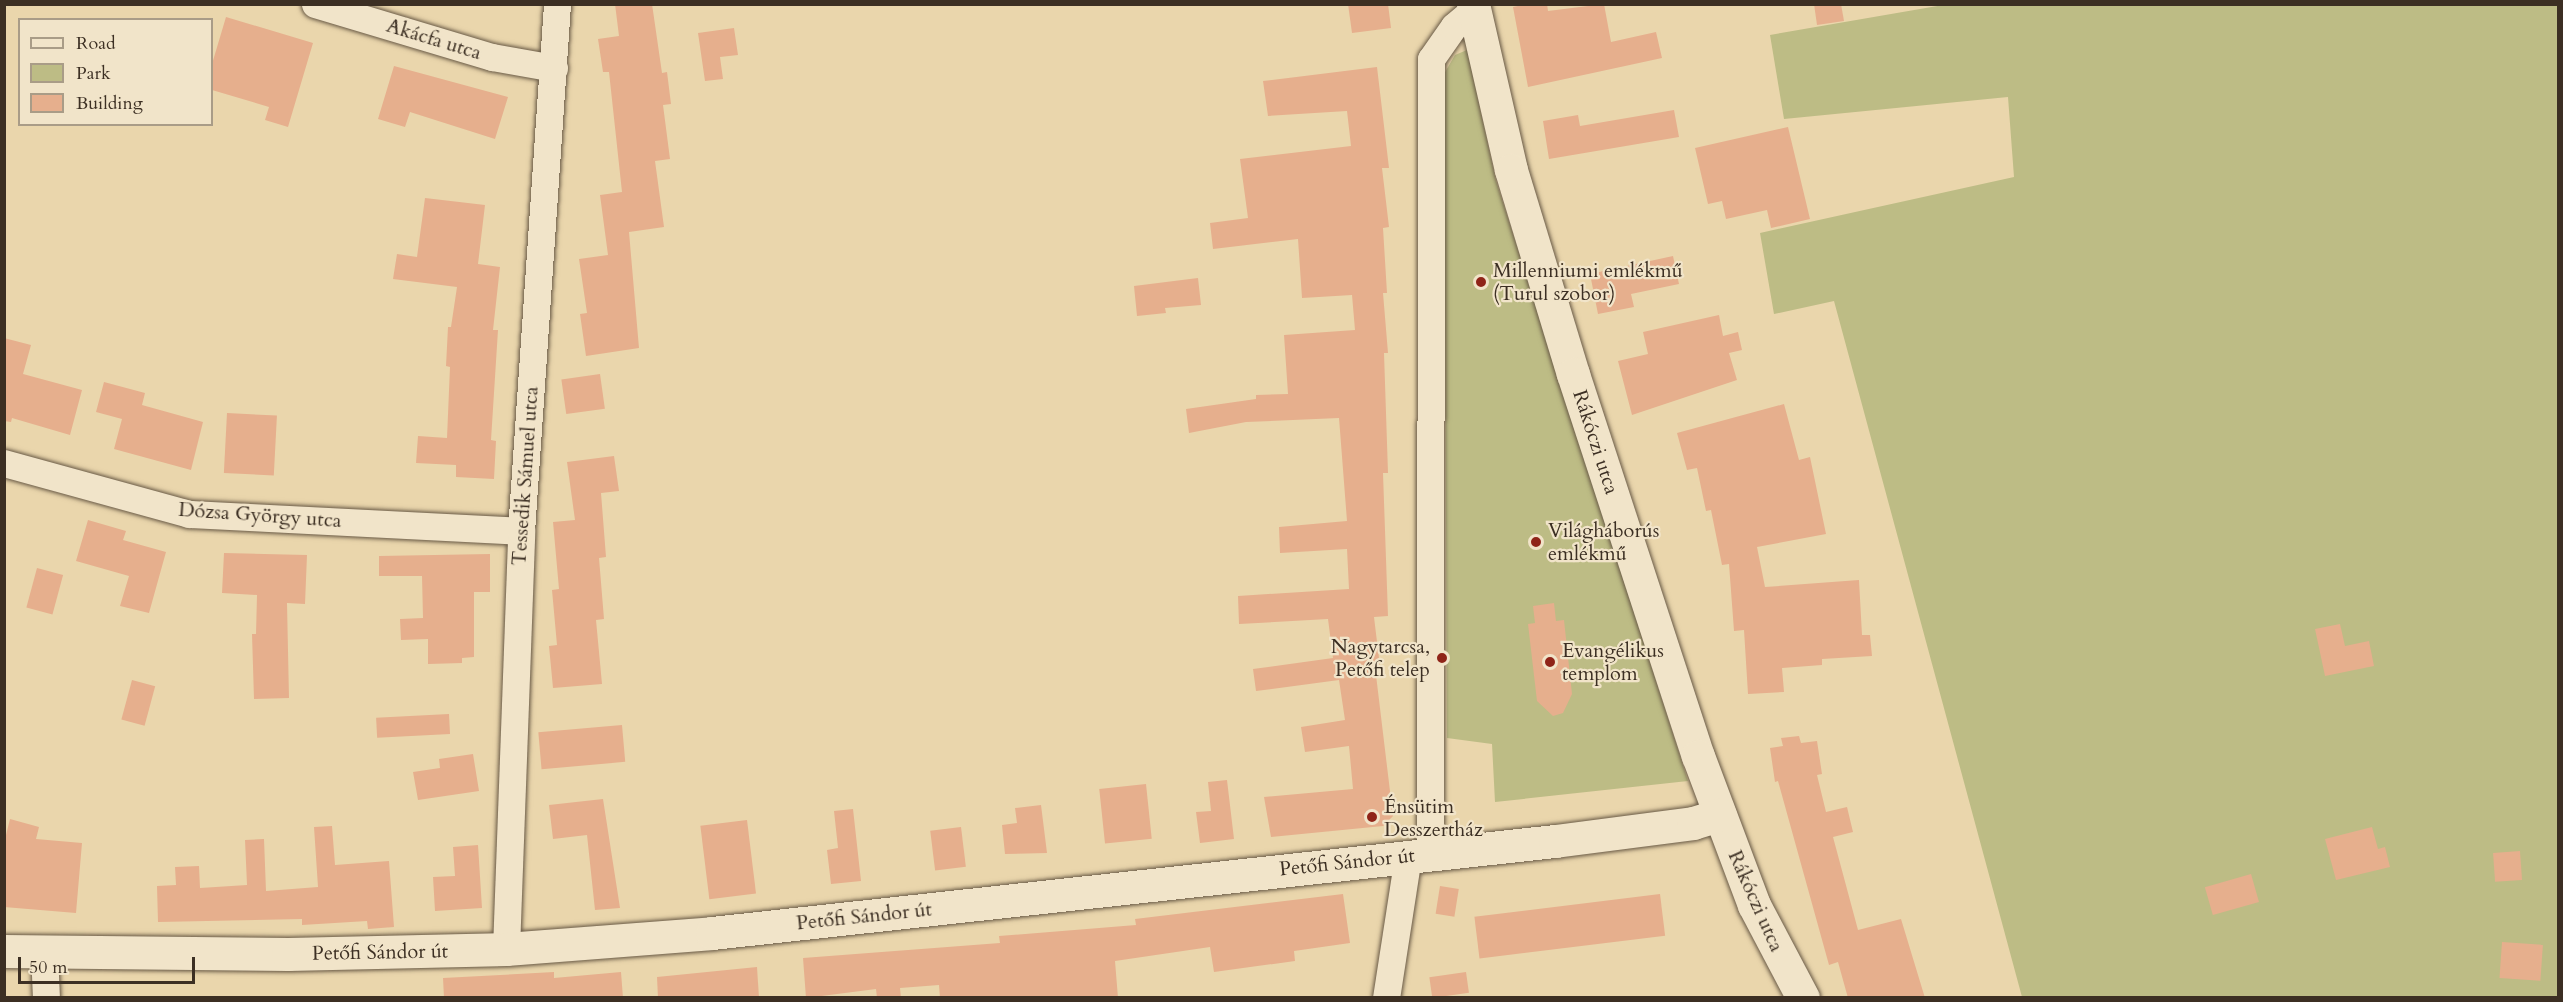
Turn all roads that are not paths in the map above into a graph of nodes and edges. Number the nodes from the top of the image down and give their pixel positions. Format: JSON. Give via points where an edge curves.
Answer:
{"nodes":[{"id":1,"x":315,"y":4,"type":"edge"},
{"id":2,"x":557,"y":4,"type":"edge"},
{"id":3,"x":1473,"y":7,"type":"edge"},
{"id":4,"x":554,"y":68,"type":"junction"},
{"id":5,"x":4,"y":463,"type":"edge"},
{"id":6,"x":521,"y":531,"type":"junction"},
{"id":7,"x":1720,"y":815,"type":"junction"},
{"id":8,"x":1419,"y":854,"type":"junction"},
{"id":9,"x":506,"y":949,"type":"junction"},
{"id":10,"x":4,"y":951,"type":"edge"},
{"id":11,"x":44,"y":951,"type":"junction"},
{"id":12,"x":46,"y":998,"type":"edge"},
{"id":13,"x":1386,"y":998,"type":"edge"},
{"id":14,"x":1803,"y":998,"type":"edge"}],
"edges":[{"from":1,"to":4,"type":"street","name":"Akácfa utca","via":[[492,57]]},
{"from":2,"to":4,"type":"street","name":"Tessedik Sámuel utca"},
{"from":3,"to":7,"type":"main road","name":"Rákóczi utca","via":[[1511,170],[1569,363]]},
{"from":3,"to":8,"type":"street","name":"Rákóczi utca","via":[[1431,59]]},
{"from":4,"to":6,"type":"street","name":"Tessedik Sámuel utca"},
{"from":5,"to":6,"type":"street","name":"Dózsa György utca","via":[[189,514]]},
{"from":6,"to":9,"type":"street","name":"Tessedik Sámuel utca"},
{"from":7,"to":8,"type":"main road","name":"Petőfi Sándor út","via":[[1693,823]]},
{"from":7,"to":14,"type":"main road","name":"Rákóczi utca","via":[[1754,905]]},
{"from":8,"to":9,"type":"main road","name":"Petőfi Sándor út","via":[[723,932]]},
{"from":8,"to":13,"type":"street","name":"Rákóczi utca"},
{"from":9,"to":11,"type":"main road","name":"Petőfi Sándor út","via":[[288,954]]},
{"from":10,"to":11,"type":"main road","name":"Petőfi Sándor út"},
{"from":11,"to":12,"type":"street"}]}
